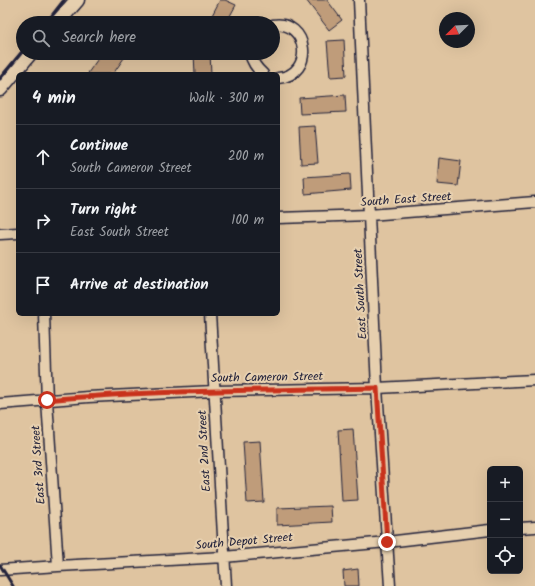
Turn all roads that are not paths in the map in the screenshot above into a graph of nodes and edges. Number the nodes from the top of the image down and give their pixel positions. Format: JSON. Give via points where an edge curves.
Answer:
{"nodes":[{"id":1,"x":77,"y":0,"type":"edge"},
{"id":2,"x":359,"y":0,"type":"edge"},
{"id":3,"x":63,"y":16,"type":"edge"},
{"id":4,"x":280,"y":25,"type":"edge"},
{"id":5,"x":24,"y":60,"type":"edge"},
{"id":6,"x":252,"y":60,"type":"edge"},
{"id":7,"x":261,"y":72,"type":"edge"},
{"id":8,"x":280,"y":77,"type":"edge"},
{"id":9,"x":0,"y":89,"type":"edge"},
{"id":10,"x":535,"y":202,"type":"edge"},
{"id":11,"x":369,"y":215,"type":"junction"},
{"id":12,"x":280,"y":218,"type":"edge"},
{"id":13,"x":16,"y":233,"type":"edge"},
{"id":14,"x":0,"y":234,"type":"edge"},
{"id":15,"x":44,"y":316,"type":"edge"},
{"id":16,"x":210,"y":316,"type":"edge"},
{"id":17,"x":535,"y":380,"type":"edge"},
{"id":18,"x":377,"y":388,"type":"junction"},
{"id":19,"x":214,"y":391,"type":"junction"},
{"id":20,"x":47,"y":400,"type":"junction"},
{"id":21,"x":0,"y":404,"type":"edge"},
{"id":22,"x":535,"y":527,"type":"edge"},
{"id":23,"x":523,"y":528,"type":"edge"},
{"id":24,"x":487,"y":530,"type":"edge"},
{"id":25,"x":387,"y":542,"type":"junction"},
{"id":26,"x":224,"y":557,"type":"junction"},
{"id":27,"x":58,"y":566,"type":"junction"},
{"id":28,"x":0,"y":570,"type":"edge"},
{"id":29,"x":226,"y":586,"type":"edge"},
{"id":30,"x":390,"y":586,"type":"edge"}],
"edges":[{"from":1,"to":3,"type":"street"},
{"from":2,"to":11,"type":"street","name":"East South Street"},
{"from":4,"to":8,"type":"street","via":[[285,25],[299,36],[304,54],[296,70]]},
{"from":5,"to":9,"type":"street"},
{"from":6,"to":7,"type":"street"},
{"from":10,"to":11,"type":"street","name":"South East Street"},
{"from":11,"to":12,"type":"street","name":"South East Street"},
{"from":11,"to":18,"type":"street","name":"East South Street"},
{"from":13,"to":14,"type":"street"},
{"from":15,"to":20,"type":"street","name":"East 3rd Street"},
{"from":16,"to":19,"type":"street","name":"East 2nd Street"},
{"from":17,"to":18,"type":"street","name":"South Cameron Street"},
{"from":18,"to":19,"type":"street","name":"South Cameron Street"},
{"from":18,"to":25,"type":"street","name":"East South Street"},
{"from":19,"to":20,"type":"street","name":"South Cameron Street"},
{"from":19,"to":26,"type":"street","name":"East 2nd Street"},
{"from":20,"to":21,"type":"street","name":"South Cameron Street"},
{"from":20,"to":27,"type":"street","name":"East 3rd Street"},
{"from":22,"to":23,"type":"street"},
{"from":24,"to":25,"type":"street","name":"South Depot Street"},
{"from":25,"to":26,"type":"street","name":"South Depot Street"},
{"from":25,"to":30,"type":"street","name":"East South Street"},
{"from":26,"to":27,"type":"street","name":"South Depot Street"},
{"from":26,"to":29,"type":"street","name":"East 2nd Street"},
{"from":27,"to":28,"type":"street","name":"South Depot Street"}]}
